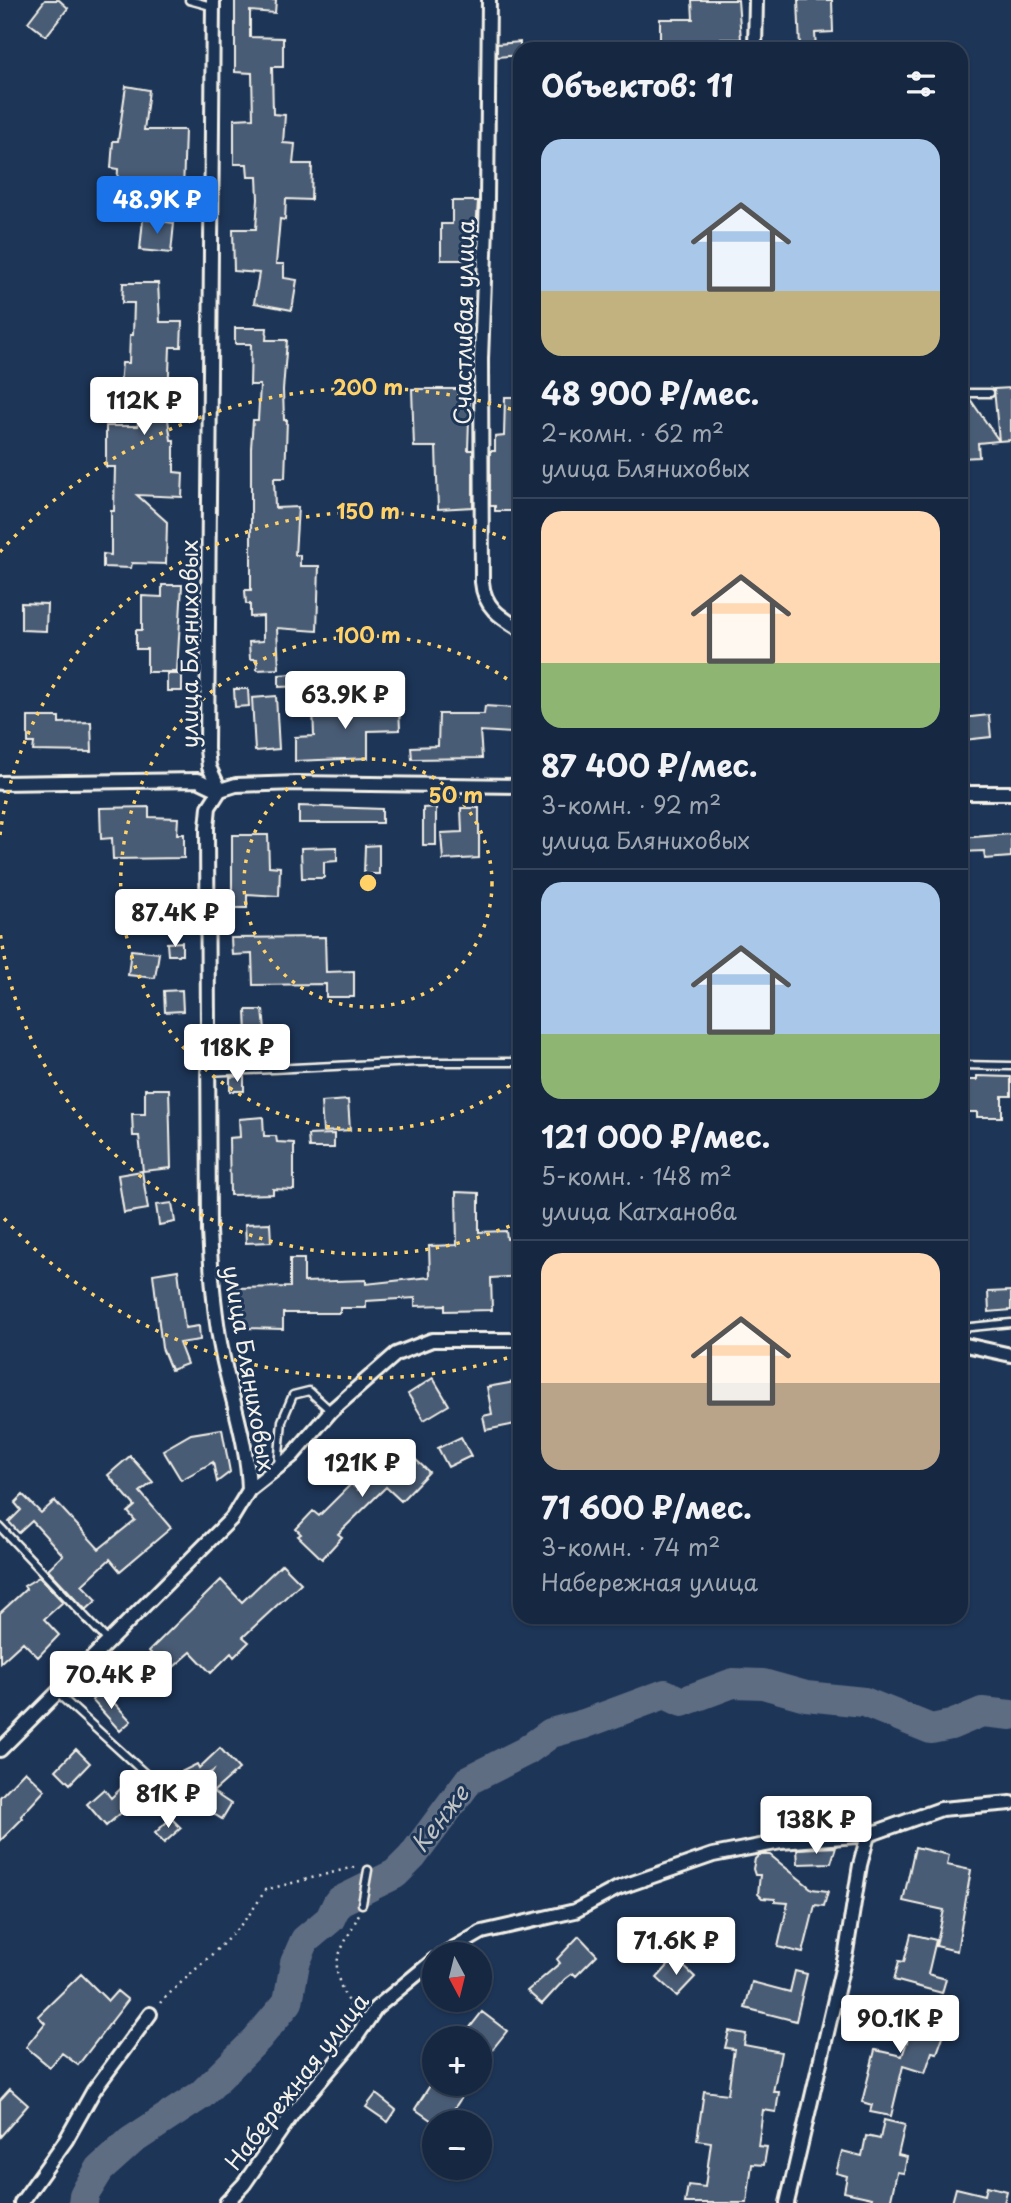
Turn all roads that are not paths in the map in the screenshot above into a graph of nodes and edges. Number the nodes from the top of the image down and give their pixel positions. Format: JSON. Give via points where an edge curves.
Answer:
{"nodes":[{"id":1,"x":189,"y":0,"type":"edge"},
{"id":2,"x":489,"y":0,"type":"edge"},
{"id":3,"x":756,"y":0,"type":"edge"},
{"id":4,"x":212,"y":3,"type":"edge"},
{"id":5,"x":755,"y":42,"type":"edge"},
{"id":6,"x":968,"y":393,"type":"edge"},
{"id":7,"x":990,"y":393,"type":"dead end"},
{"id":8,"x":513,"y":624,"type":"edge"},
{"id":9,"x":0,"y":783,"type":"edge"},
{"id":10,"x":513,"y":786,"type":"edge"},
{"id":11,"x":220,"y":790,"type":"junction"},
{"id":12,"x":968,"y":793,"type":"edge"},
{"id":13,"x":1011,"y":793,"type":"edge"},
{"id":14,"x":513,"y":1062,"type":"edge"},
{"id":15,"x":968,"y":1065,"type":"edge"},
{"id":16,"x":1011,"y":1066,"type":"edge"},
{"id":17,"x":207,"y":1072,"type":"junction"},
{"id":18,"x":1011,"y":1323,"type":"edge"},
{"id":19,"x":968,"y":1327,"type":"edge"},
{"id":20,"x":513,"y":1340,"type":"edge"},
{"id":21,"x":968,"y":1346,"type":"edge"},
{"id":22,"x":1011,"y":1355,"type":"edge"},
{"id":23,"x":331,"y":1411,"type":"junction"},
{"id":24,"x":278,"y":1466,"type":"junction"},
{"id":25,"x":249,"y":1490,"type":"junction"},
{"id":26,"x":0,"y":1527,"type":"edge"},
{"id":27,"x":108,"y":1641,"type":"junction"},
{"id":28,"x":57,"y":1693,"type":"junction"},
{"id":29,"x":0,"y":1750,"type":"edge"},
{"id":30,"x":162,"y":1789,"type":"dead end"},
{"id":31,"x":1011,"y":1803,"type":"edge"},
{"id":32,"x":868,"y":1835,"type":"junction"},
{"id":33,"x":368,"y":1870,"type":"road end"},
{"id":34,"x":362,"y":1904,"type":"road end"},
{"id":35,"x":465,"y":1942,"type":"edge"},
{"id":36,"x":422,"y":1971,"type":"edge"},
{"id":37,"x":150,"y":2014,"type":"road end"},
{"id":38,"x":21,"y":2203,"type":"edge"},
{"id":39,"x":226,"y":2203,"type":"edge"},
{"id":40,"x":787,"y":2203,"type":"edge"}],
"edges":[{"from":1,"to":4,"type":"lane"},
{"from":2,"to":8,"type":"street","name":"Счастливая улица","via":[[481,359],[482,582],[494,612]]},
{"from":3,"to":5,"type":"street"},
{"from":4,"to":11,"type":"street","name":"улица Бляниховых","via":[[207,749],[209,767]]},
{"from":6,"to":7,"type":"lane"},
{"from":9,"to":11,"type":"street","via":[[198,780]]},
{"from":10,"to":11,"type":"street","via":[[297,783],[236,785]]},
{"from":11,"to":17,"type":"street","name":"улица Бляниховых","via":[[209,807],[207,828]]},
{"from":12,"to":13,"type":"street"},
{"from":14,"to":17,"type":"lane"},
{"from":15,"to":16,"type":"lane"},
{"from":17,"to":25,"type":"street","name":"улица Бляниховых","via":[[211,1279]]},
{"from":18,"to":19,"type":"lane"},
{"from":20,"to":23,"type":"street","via":[[416,1344],[389,1360]]},
{"from":21,"to":22,"type":"street"},
{"from":23,"to":24,"type":"street","via":[[302,1447]]},
{"from":23,"to":24,"type":"lane","via":[[317,1394],[293,1395],[282,1421]]},
{"from":24,"to":25,"type":"street"},
{"from":25,"to":27,"type":"street","via":[[232,1518]]},
{"from":26,"to":27,"type":"lane"},
{"from":27,"to":28,"type":"street"},
{"from":28,"to":29,"type":"street"},
{"from":28,"to":30,"type":"lane"},
{"from":31,"to":32,"type":"street","via":[[941,1809]]},
{"from":32,"to":35,"type":"street","via":[[781,1842],[713,1855],[618,1888],[575,1911],[482,1932]]},
{"from":32,"to":40,"type":"street","via":[[846,1952]]},
{"from":33,"to":34,"type":"lane"},
{"from":36,"to":39,"type":"street","name":"Набережная улица","via":[[376,2008]]},
{"from":37,"to":38,"type":"street","via":[[93,2090],[66,2140]]}]}
